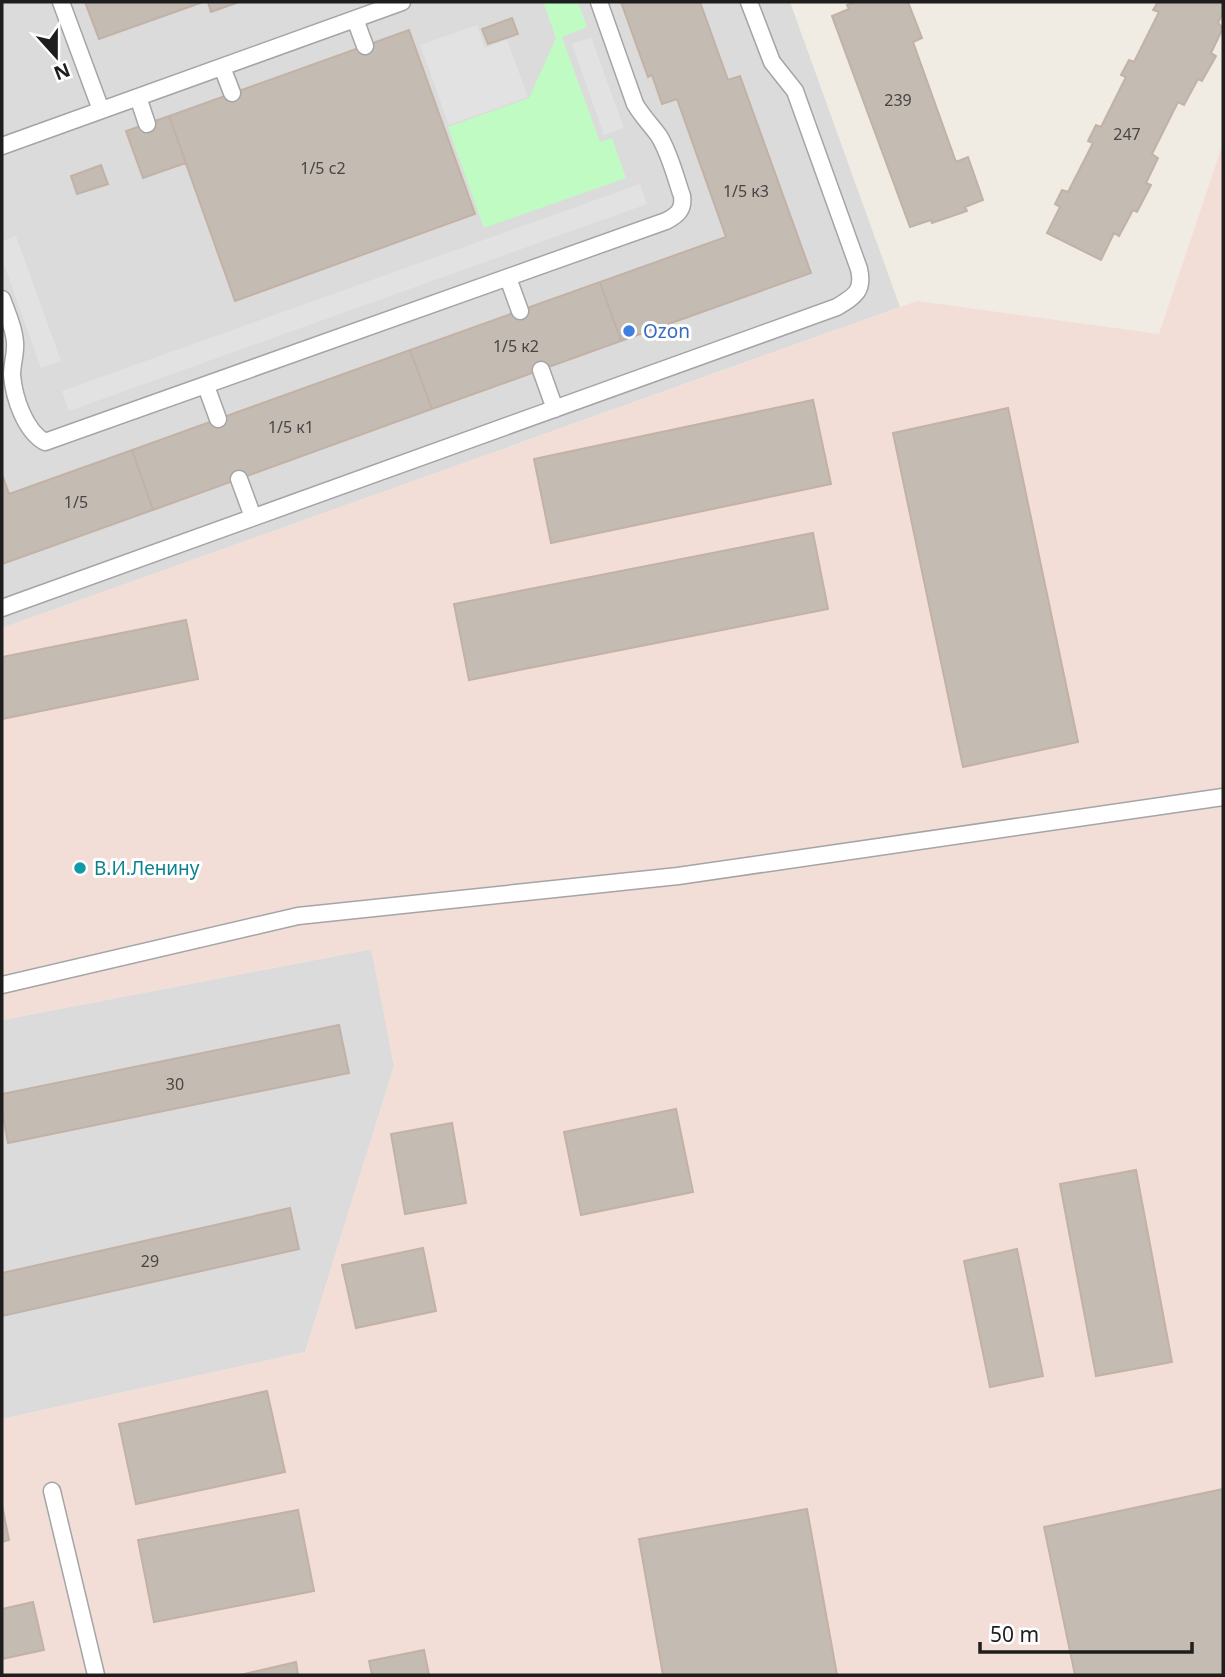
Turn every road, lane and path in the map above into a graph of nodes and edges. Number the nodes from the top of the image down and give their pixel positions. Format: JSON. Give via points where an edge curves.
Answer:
{"nodes":[{"id":1,"x":61,"y":2,"type":"edge"},
{"id":2,"x":402,"y":2,"type":"edge"},
{"id":3,"x":599,"y":2,"type":"edge"},
{"id":4,"x":749,"y":2,"type":"edge"},
{"id":5,"x":355,"y":19,"type":"junction"},
{"id":6,"x":365,"y":46,"type":"dead end"},
{"id":7,"x":222,"y":67,"type":"junction"},
{"id":8,"x":232,"y":93,"type":"dead end"},
{"id":9,"x":138,"y":97,"type":"junction"},
{"id":10,"x":100,"y":110,"type":"junction"},
{"id":11,"x":148,"y":124,"type":"dead end"},
{"id":12,"x":2,"y":146,"type":"edge"},
{"id":13,"x":508,"y":278,"type":"junction"},
{"id":14,"x":2,"y":299,"type":"edge"},
{"id":15,"x":520,"y":311,"type":"dead end"},
{"id":16,"x":541,"y":370,"type":"dead end"},
{"id":17,"x":206,"y":386,"type":"junction"},
{"id":18,"x":555,"y":409,"type":"junction"},
{"id":19,"x":218,"y":419,"type":"dead end"},
{"id":20,"x":239,"y":479,"type":"dead end"},
{"id":21,"x":253,"y":517,"type":"junction"},
{"id":22,"x":2,"y":608,"type":"edge"},
{"id":23,"x":1223,"y":797,"type":"edge"},
{"id":24,"x":2,"y":985,"type":"edge"},
{"id":25,"x":52,"y":1491,"type":"dead end"},
{"id":26,"x":96,"y":1675,"type":"edge"}],
"edges":[{"from":1,"to":10,"type":"lane"},
{"from":2,"to":5,"type":"lane"},
{"from":3,"to":13,"type":"lane","via":[[635,104],[664,147],[683,204],[678,215]]},
{"from":4,"to":18,"type":"lane","via":[[769,55],[795,91],[859,269],[862,281],[855,297]]},
{"from":5,"to":6,"type":"lane"},
{"from":5,"to":7,"type":"lane"},
{"from":7,"to":8,"type":"lane"},
{"from":7,"to":9,"type":"lane"},
{"from":9,"to":10,"type":"lane"},
{"from":9,"to":11,"type":"lane"},
{"from":10,"to":12,"type":"lane"},
{"from":13,"to":15,"type":"lane"},
{"from":13,"to":17,"type":"lane"},
{"from":14,"to":17,"type":"lane","via":[[15,341],[15,390],[28,427],[45,442]]},
{"from":16,"to":18,"type":"lane"},
{"from":17,"to":19,"type":"lane"},
{"from":18,"to":21,"type":"lane"},
{"from":20,"to":21,"type":"lane"},
{"from":21,"to":22,"type":"lane"},
{"from":23,"to":24,"type":"lane","via":[[678,876],[298,916]]},
{"from":25,"to":26,"type":"lane"}]}
